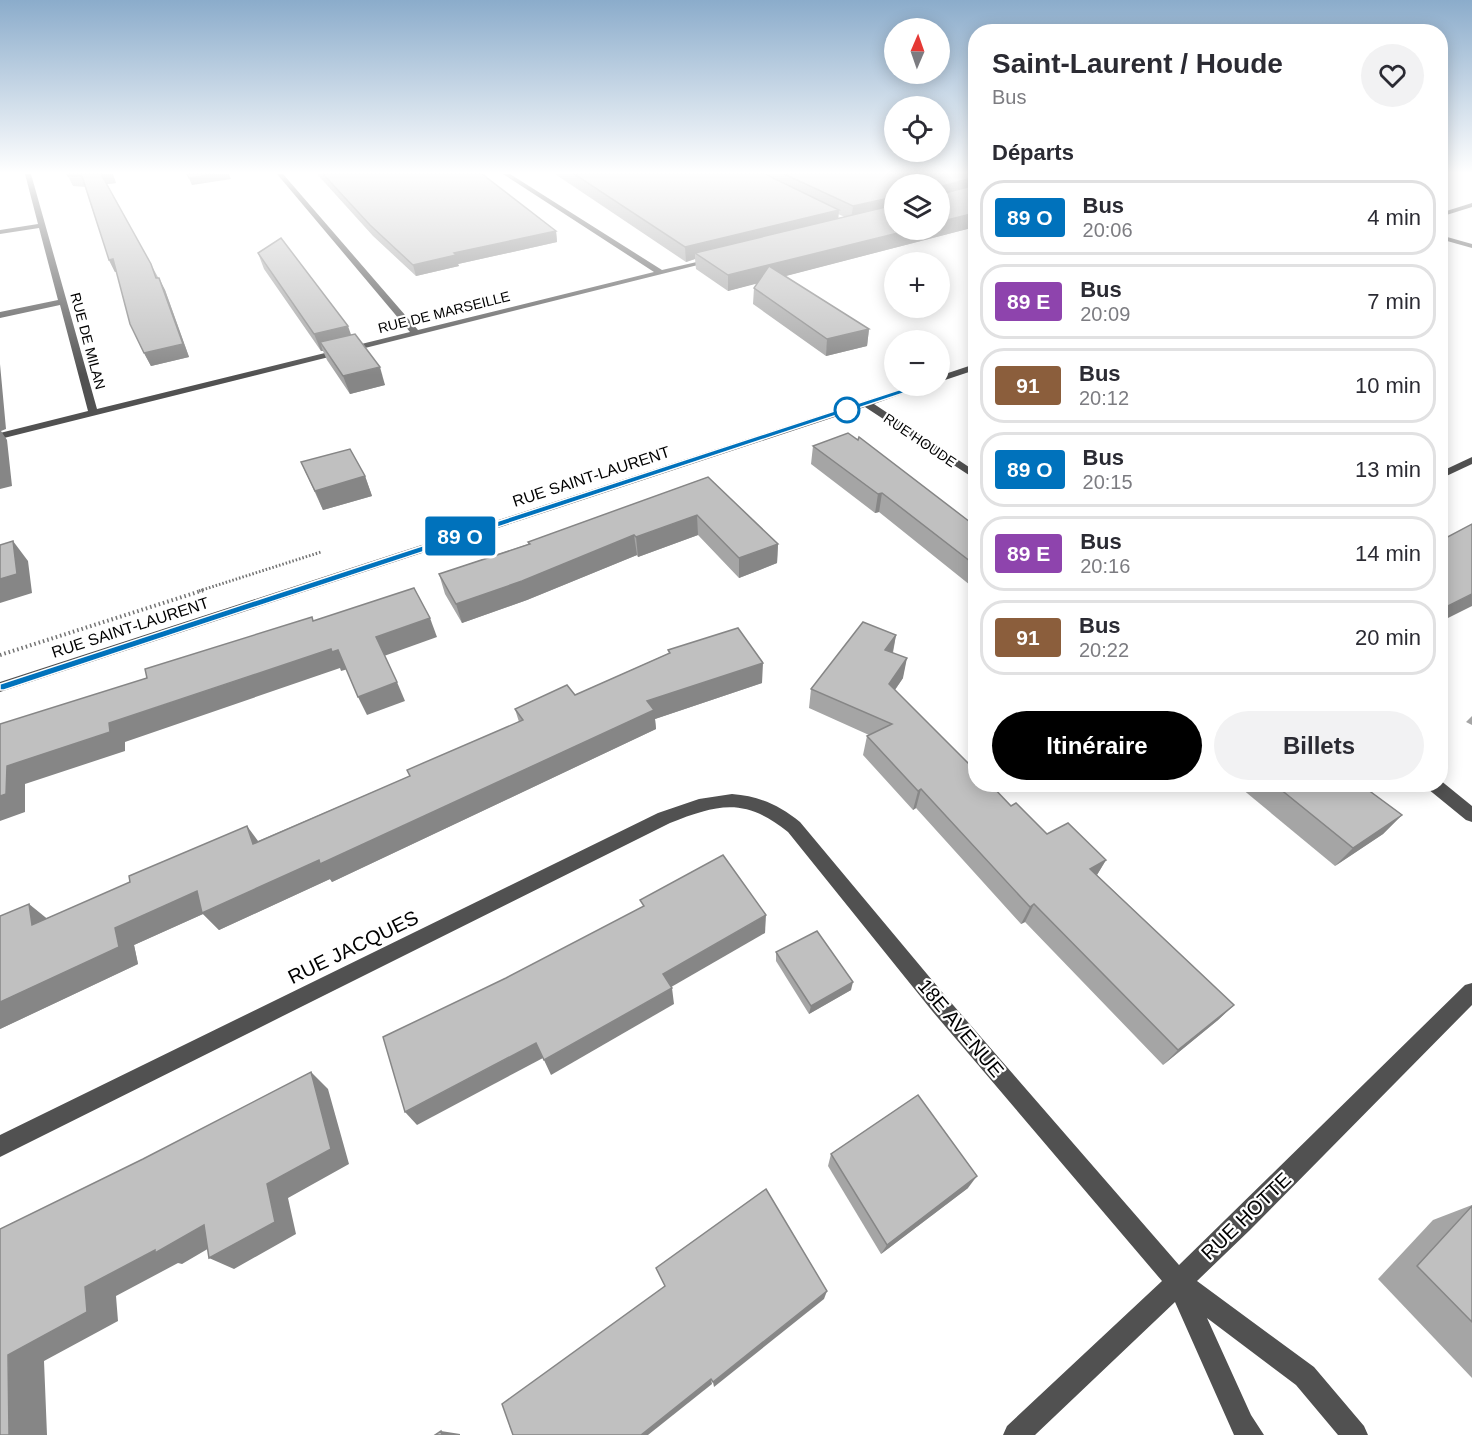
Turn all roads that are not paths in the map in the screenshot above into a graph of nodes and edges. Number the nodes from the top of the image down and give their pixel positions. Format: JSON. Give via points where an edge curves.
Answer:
{"nodes":[{"id":1,"x":46,"y":241,"type":"edge"},
{"id":2,"x":337,"y":241,"type":"edge"},
{"id":3,"x":611,"y":241,"type":"edge"},
{"id":4,"x":1454,"y":241,"type":"edge"},
{"id":5,"x":1472,"y":246,"type":"edge"},
{"id":6,"x":728,"y":256,"type":"edge"},
{"id":7,"x":661,"y":273,"type":"junction"},
{"id":8,"x":63,"y":302,"type":"junction"},
{"id":9,"x":0,"y":315,"type":"edge"},
{"id":10,"x":415,"y":333,"type":"junction"},
{"id":11,"x":968,"y":369,"type":"edge"},
{"id":12,"x":950,"y":375,"type":"edge"},
{"id":13,"x":888,"y":396,"type":"edge"},
{"id":14,"x":866,"y":403,"type":"junction"},
{"id":15,"x":93,"y":411,"type":"junction"},
{"id":16,"x":0,"y":436,"type":"edge"},
{"id":17,"x":1472,"y":460,"type":"edge"},
{"id":18,"x":968,"y":471,"type":"edge"},
{"id":19,"x":1448,"y":472,"type":"edge"},
{"id":20,"x":0,"y":687,"type":"edge"},
{"id":21,"x":1444,"y":792,"type":"edge"},
{"id":22,"x":730,"y":799,"type":"joint"},
{"id":23,"x":1472,"y":815,"type":"edge"},
{"id":24,"x":1472,"y":992,"type":"edge"},
{"id":25,"x":0,"y":1146,"type":"edge"},
{"id":26,"x":1178,"y":1281,"type":"junction"},
{"id":27,"x":1016,"y":1435,"type":"edge"},
{"id":28,"x":1251,"y":1435,"type":"edge"},
{"id":29,"x":1355,"y":1435,"type":"edge"}],
"edges":[{"from":1,"to":8,"type":"street","name":"RUE DE MILAN"},
{"from":2,"to":10,"type":"street"},
{"from":3,"to":7,"type":"street"},
{"from":4,"to":5,"type":"street"},
{"from":6,"to":7,"type":"street","name":"RUE DE MARSEILLE"},
{"from":7,"to":10,"type":"street","name":"RUE DE MARSEILLE"},
{"from":8,"to":9,"type":"street"},
{"from":8,"to":15,"type":"street","name":"RUE DE MILAN"},
{"from":10,"to":15,"type":"street","name":"RUE DE MARSEILLE"},
{"from":11,"to":12,"type":"street"},
{"from":13,"to":14,"type":"street","name":"RUE SAINT-LAURENT"},
{"from":14,"to":18,"type":"street","name":"RUE HOUDE"},
{"from":14,"to":20,"type":"street","name":"RUE SAINT-LAURENT"},
{"from":15,"to":16,"type":"street","name":"RUE DE MARSEILLE"},
{"from":17,"to":19,"type":"street"},
{"from":21,"to":23,"type":"street"},
{"from":22,"to":25,"type":"street","name":"RUE JACQUES","via":[[705,803],[664,818]]},
{"from":22,"to":26,"type":"street","name":"18E AVENUE","via":[[772,809],[794,827],[940,1005]]},
{"from":24,"to":26,"type":"street","name":"RUE HOTTE"},
{"from":26,"to":27,"type":"street","name":"RUE HOTTE"},
{"from":26,"to":28,"type":"street","name":"18E AVENUE","via":[[1242,1424]]},
{"from":26,"to":29,"type":"street","name":"18E AVENUE","via":[[1305,1376]]}]}
